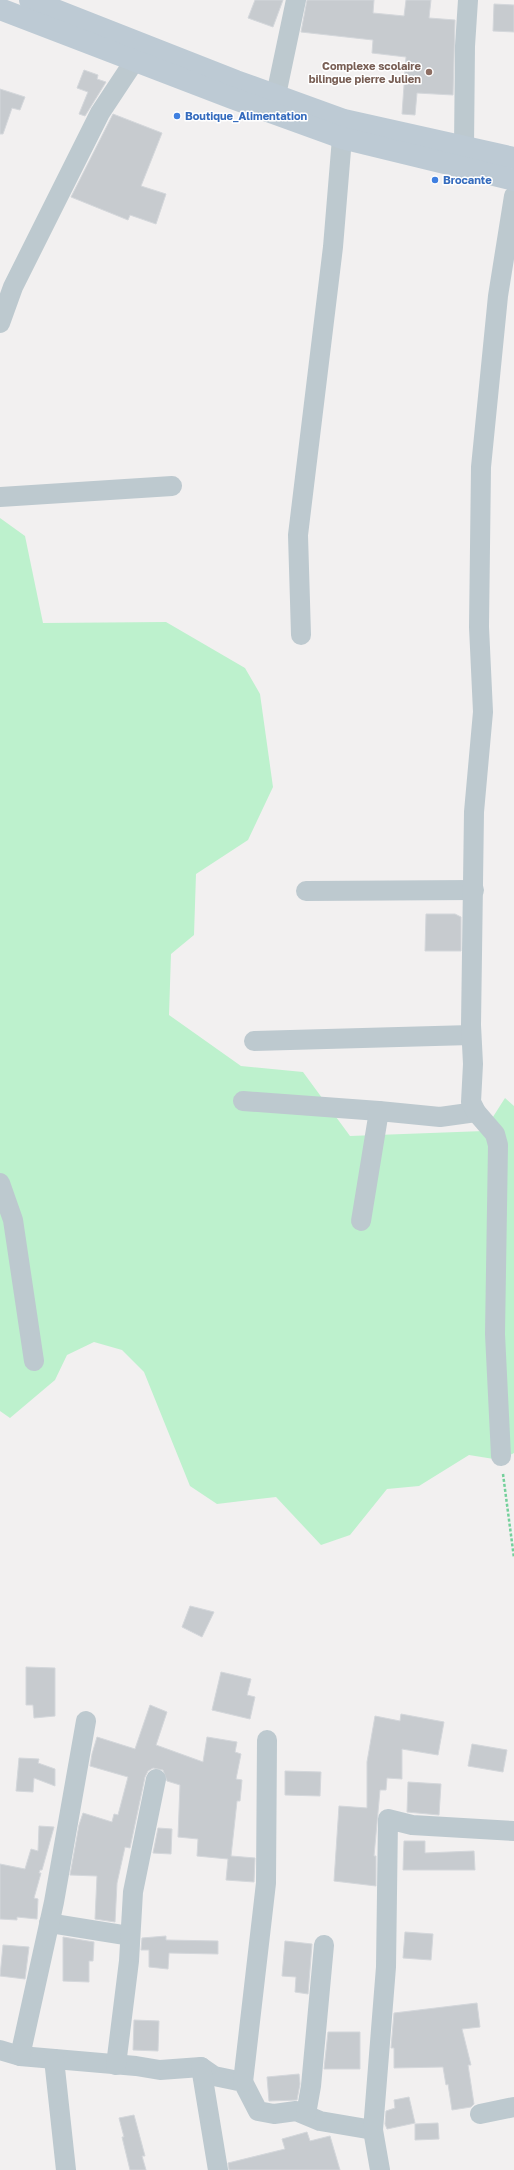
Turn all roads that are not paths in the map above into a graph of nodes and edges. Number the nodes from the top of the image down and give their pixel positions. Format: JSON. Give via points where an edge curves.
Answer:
{"nodes":[{"id":1,"x":30,"y":0,"type":"edge"},
{"id":2,"x":296,"y":0,"type":"edge"},
{"id":3,"x":468,"y":0,"type":"edge"},
{"id":4,"x":0,"y":10,"type":"edge"},
{"id":5,"x":135,"y":60,"type":"junction"},
{"id":6,"x":276,"y":95,"type":"junction"},
{"id":7,"x":342,"y":138,"type":"junction"},
{"id":8,"x":464,"y":147,"type":"junction"},
{"id":9,"x":514,"y":158,"type":"edge"},
{"id":10,"x":514,"y":180,"type":"edge"},
{"id":11,"x":514,"y":196,"type":"edge"},
{"id":12,"x":2,"y":314,"type":"edge"},
{"id":13,"x":172,"y":486,"type":"dead end"},
{"id":14,"x":0,"y":497,"type":"edge"},
{"id":15,"x":301,"y":635,"type":"dead end"},
{"id":16,"x":306,"y":890,"type":"dead end"},
{"id":17,"x":474,"y":890,"type":"junction"},
{"id":18,"x":471,"y":1035,"type":"junction"},
{"id":19,"x":254,"y":1041,"type":"dead end"},
{"id":20,"x":243,"y":1102,"type":"dead end"},
{"id":21,"x":379,"y":1111,"type":"junction"},
{"id":22,"x":476,"y":1112,"type":"junction"},
{"id":23,"x":0,"y":1183,"type":"edge"},
{"id":24,"x":362,"y":1221,"type":"dead end"},
{"id":25,"x":34,"y":1361,"type":"dead end"},
{"id":26,"x":501,"y":1456,"type":"road end"},
{"id":27,"x":86,"y":1721,"type":"dead end"},
{"id":28,"x":267,"y":1740,"type":"dead end"},
{"id":29,"x":156,"y":1779,"type":"dead end"},
{"id":30,"x":514,"y":1831,"type":"edge"},
{"id":31,"x":49,"y":1923,"type":"junction"},
{"id":32,"x":130,"y":1936,"type":"junction"},
{"id":33,"x":324,"y":1945,"type":"dead end"},
{"id":34,"x":0,"y":2050,"type":"edge"},
{"id":35,"x":20,"y":2056,"type":"junction"},
{"id":36,"x":54,"y":2059,"type":"junction"},
{"id":37,"x":116,"y":2065,"type":"junction"},
{"id":38,"x":201,"y":2067,"type":"junction"},
{"id":39,"x":244,"y":2082,"type":"junction"},
{"id":40,"x":514,"y":2107,"type":"edge"},
{"id":41,"x":306,"y":2114,"type":"junction"},
{"id":42,"x":480,"y":2114,"type":"dead end"},
{"id":43,"x":373,"y":2130,"type":"junction"},
{"id":44,"x":66,"y":2170,"type":"edge"},
{"id":45,"x":218,"y":2170,"type":"edge"},
{"id":46,"x":380,"y":2170,"type":"edge"}],
"edges":[{"from":1,"to":6,"type":"main road"},
{"from":2,"to":6,"type":"street"},
{"from":3,"to":8,"type":"street"},
{"from":4,"to":5,"type":"main road"},
{"from":5,"to":7,"type":"main road"},
{"from":5,"to":12,"type":"street","via":[[100,113]]},
{"from":6,"to":8,"type":"main road","via":[[344,120]]},
{"from":7,"to":10,"type":"main road"},
{"from":7,"to":15,"type":"street","via":[[333,247],[298,535]]},
{"from":8,"to":9,"type":"main road"},
{"from":11,"to":17,"type":"street","via":[[498,296],[481,467],[479,627],[483,712],[474,812]]},
{"from":13,"to":14,"type":"street"},
{"from":16,"to":17,"type":"street"},
{"from":17,"to":18,"type":"street"},
{"from":18,"to":19,"type":"street"},
{"from":18,"to":22,"type":"street","via":[[471,1102]]},
{"from":20,"to":21,"type":"street"},
{"from":21,"to":22,"type":"street","via":[[440,1117]]},
{"from":21,"to":24,"type":"street"},
{"from":22,"to":26,"type":"street","via":[[495,1134],[498,1145],[495,1334]]},
{"from":23,"to":25,"type":"street","via":[[12,1220]]},
{"from":27,"to":31,"type":"street"},
{"from":28,"to":39,"type":"street","via":[[266,1883]]},
{"from":29,"to":32,"type":"street","via":[[133,1892]]},
{"from":30,"to":43,"type":"street","via":[[412,1825],[388,1819],[386,1967]]},
{"from":31,"to":32,"type":"street"},
{"from":31,"to":35,"type":"street"},
{"from":32,"to":37,"type":"street"},
{"from":33,"to":41,"type":"street","via":[[311,2086]]},
{"from":34,"to":35,"type":"street"},
{"from":35,"to":36,"type":"street"},
{"from":36,"to":37,"type":"street"},
{"from":36,"to":44,"type":"street"},
{"from":37,"to":38,"type":"street","via":[[160,2070]]},
{"from":38,"to":39,"type":"street","via":[[214,2076]]},
{"from":38,"to":45,"type":"street"},
{"from":39,"to":41,"type":"street","via":[[258,2111],[274,2114],[296,2111]]},
{"from":40,"to":42,"type":"street"},
{"from":41,"to":43,"type":"street","via":[[320,2121]]},
{"from":43,"to":46,"type":"street"}]}
